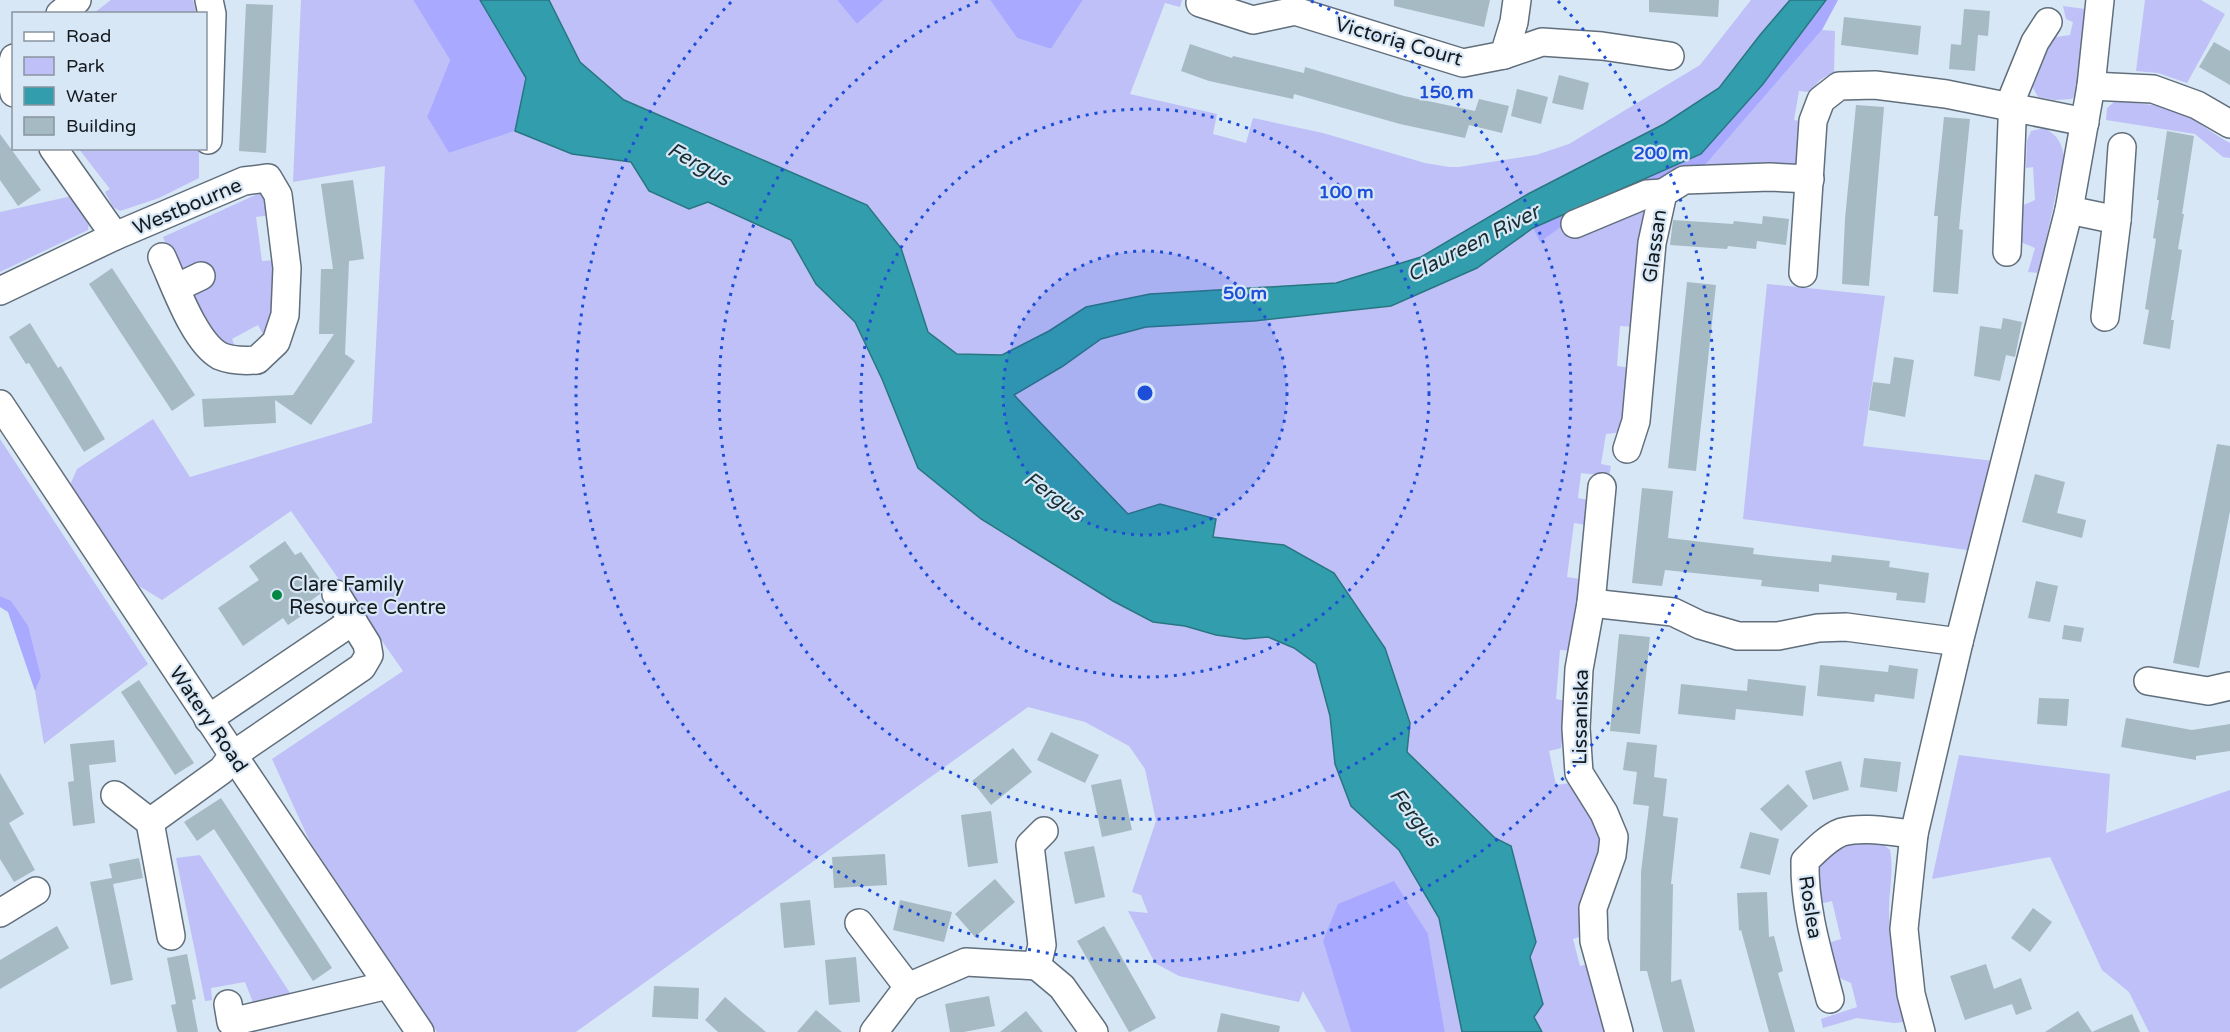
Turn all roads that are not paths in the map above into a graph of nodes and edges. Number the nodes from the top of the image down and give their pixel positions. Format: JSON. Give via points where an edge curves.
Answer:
{"nodes":[{"id":1,"x":77,"y":0,"type":"edge"},
{"id":2,"x":209,"y":0,"type":"edge"},
{"id":3,"x":1517,"y":0,"type":"edge"},
{"id":4,"x":2100,"y":0,"type":"edge"},
{"id":5,"x":1200,"y":3,"type":"dead end"},
{"id":6,"x":1295,"y":5,"type":"edge"},
{"id":7,"x":62,"y":12,"type":"edge"},
{"id":8,"x":2048,"y":22,"type":"dead end"},
{"id":9,"x":1504,"y":54,"type":"junction"},
{"id":10,"x":1670,"y":56,"type":"dead end"},
{"id":11,"x":12,"y":66,"type":"edge"},
{"id":12,"x":12,"y":84,"type":"edge"},
{"id":13,"x":2091,"y":86,"type":"junction"},
{"id":14,"x":207,"y":107,"type":"edge"},
{"id":15,"x":2012,"y":107,"type":"junction"},
{"id":16,"x":2085,"y":122,"type":"junction"},
{"id":17,"x":2230,"y":124,"type":"edge"},
{"id":18,"x":208,"y":140,"type":"dead end"},
{"id":19,"x":2122,"y":147,"type":"dead end"},
{"id":20,"x":54,"y":150,"type":"edge"},
{"id":21,"x":1810,"y":179,"type":"junction"},
{"id":22,"x":1663,"y":193,"type":"junction"},
{"id":23,"x":2069,"y":210,"type":"junction"},
{"id":24,"x":2117,"y":219,"type":"junction"},
{"id":25,"x":1575,"y":224,"type":"dead end"},
{"id":26,"x":115,"y":236,"type":"junction"},
{"id":27,"x":2007,"y":252,"type":"dead end"},
{"id":28,"x":162,"y":257,"type":"dead end"},
{"id":29,"x":1803,"y":273,"type":"dead end"},
{"id":30,"x":201,"y":276,"type":"dead end"},
{"id":31,"x":176,"y":288,"type":"junction"},
{"id":32,"x":0,"y":291,"type":"edge"},
{"id":33,"x":2105,"y":317,"type":"dead end"},
{"id":34,"x":0,"y":404,"type":"edge"},
{"id":35,"x":1627,"y":449,"type":"dead end"},
{"id":36,"x":1602,"y":487,"type":"dead end"},
{"id":37,"x":336,"y":594,"type":"dead end"},
{"id":38,"x":1591,"y":603,"type":"junction"},
{"id":39,"x":353,"y":621,"type":"junction"},
{"id":40,"x":1959,"y":642,"type":"junction"},
{"id":41,"x":2148,"y":681,"type":"dead end"},
{"id":42,"x":2230,"y":686,"type":"edge"},
{"id":43,"x":208,"y":719,"type":"junction"},
{"id":44,"x":233,"y":755,"type":"junction"},
{"id":45,"x":115,"y":795,"type":"dead end"},
{"id":46,"x":150,"y":822,"type":"junction"},
{"id":47,"x":1044,"y":831,"type":"dead end"},
{"id":48,"x":1914,"y":834,"type":"junction"},
{"id":49,"x":36,"y":891,"type":"dead end"},
{"id":50,"x":0,"y":913,"type":"edge"},
{"id":51,"x":859,"y":923,"type":"dead end"},
{"id":52,"x":171,"y":936,"type":"dead end"},
{"id":53,"x":1037,"y":966,"type":"junction"},
{"id":54,"x":388,"y":985,"type":"junction"},
{"id":55,"x":908,"y":987,"type":"junction"},
{"id":56,"x":1830,"y":999,"type":"dead end"},
{"id":57,"x":228,"y":1004,"type":"dead end"},
{"id":58,"x":420,"y":1032,"type":"edge"},
{"id":59,"x":874,"y":1032,"type":"edge"},
{"id":60,"x":1094,"y":1032,"type":"edge"},
{"id":61,"x":1619,"y":1032,"type":"edge"},
{"id":62,"x":1921,"y":1032,"type":"edge"}],
"edges":[{"from":1,"to":7,"type":"street"},
{"from":2,"to":14,"type":"street","via":[[212,14]]},
{"from":3,"to":9,"type":"street"},
{"from":4,"to":13,"type":"street"},
{"from":5,"to":6,"type":"street","name":"Victoria Court","via":[[1252,20]]},
{"from":6,"to":9,"type":"street","name":"Victoria Court","via":[[1463,63]]},
{"from":8,"to":15,"type":"street","via":[[2035,42]]},
{"from":9,"to":10,"type":"street","name":"Victoria Court","via":[[1542,42],[1634,62]]},
{"from":11,"to":12,"type":"street"},
{"from":13,"to":16,"type":"street"},
{"from":13,"to":17,"type":"street","via":[[2153,89],[2197,105]]},
{"from":14,"to":18,"type":"street"},
{"from":15,"to":16,"type":"street"},
{"from":15,"to":21,"type":"street","via":[[1875,84],[1839,86],[1821,100],[1814,121]]},
{"from":15,"to":27,"type":"street"},
{"from":16,"to":23,"type":"street"},
{"from":19,"to":24,"type":"street"},
{"from":20,"to":26,"type":"street","name":"Westbourne"},
{"from":21,"to":22,"type":"street","name":"Glassan","via":[[1684,180]]},
{"from":21,"to":29,"type":"street"},
{"from":22,"to":25,"type":"street","via":[[1647,194]]},
{"from":22,"to":35,"type":"street","name":"Glassan","via":[[1652,243],[1636,421]]},
{"from":23,"to":24,"type":"street"},
{"from":23,"to":40,"type":"street"},
{"from":24,"to":33,"type":"street"},
{"from":26,"to":31,"type":"street","name":"Westbourne","via":[[244,181],[268,178],[278,195],[287,268],[285,315],[276,342],[257,360],[235,361],[219,355],[204,341]]},
{"from":26,"to":32,"type":"street","name":"Westbourne"},
{"from":28,"to":31,"type":"street","name":"Westbourne"},
{"from":30,"to":31,"type":"street"},
{"from":34,"to":43,"type":"street","name":"Watery Road"},
{"from":36,"to":38,"type":"street","name":"Lissaniska"},
{"from":37,"to":39,"type":"street"},
{"from":38,"to":40,"type":"street","via":[[1673,612],[1738,636],[1778,636],[1846,627]]},
{"from":38,"to":61,"type":"street","name":"Lissaniska","via":[[1579,669],[1576,728],[1579,773],[1614,837],[1612,855],[1593,908],[1594,941]]},
{"from":39,"to":43,"type":"street"},
{"from":39,"to":44,"type":"street","via":[[367,644],[369,655],[362,667]]},
{"from":40,"to":48,"type":"street"},
{"from":41,"to":42,"type":"street","via":[[2208,691]]},
{"from":43,"to":44,"type":"street","name":"Watery Road"},
{"from":44,"to":46,"type":"street","via":[[222,770]]},
{"from":44,"to":54,"type":"street","name":"Watery Road"},
{"from":45,"to":46,"type":"street"},
{"from":46,"to":52,"type":"street"},
{"from":47,"to":53,"type":"street","via":[[1030,845],[1042,945]]},
{"from":48,"to":56,"type":"street","name":"Roslea","via":[[1842,832],[1805,861],[1810,921]]},
{"from":48,"to":62,"type":"street","via":[[1904,929],[1911,994]]},
{"from":49,"to":50,"type":"street"},
{"from":51,"to":55,"type":"street"},
{"from":53,"to":55,"type":"street","via":[[966,962]]},
{"from":53,"to":60,"type":"street","via":[[1062,987]]},
{"from":54,"to":57,"type":"street","via":[[231,1022]]},
{"from":54,"to":58,"type":"street","name":"Watery Road"},
{"from":55,"to":59,"type":"street"}]}
